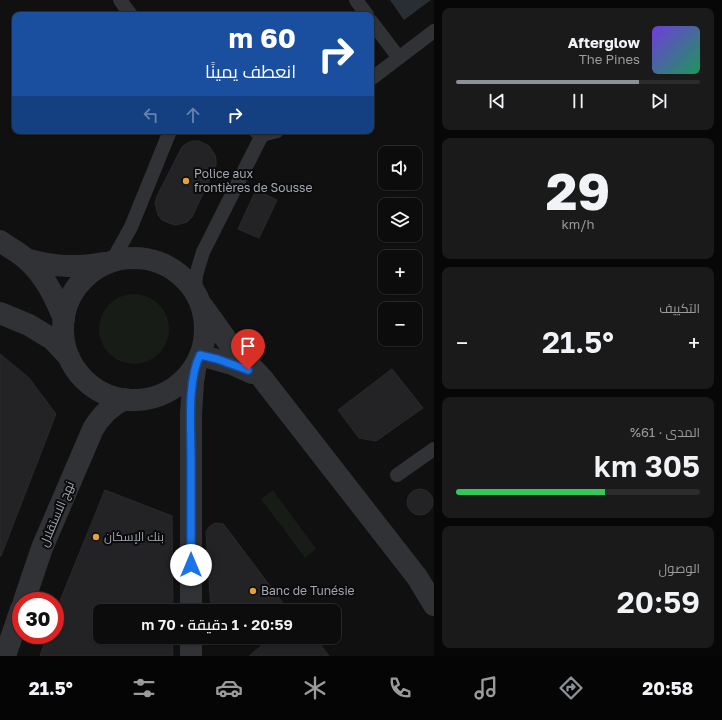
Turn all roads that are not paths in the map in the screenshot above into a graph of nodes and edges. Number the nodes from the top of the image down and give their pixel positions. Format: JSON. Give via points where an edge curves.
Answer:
{"nodes":[{"id":1,"x":120,"y":0,"type":"edge"},
{"id":2,"x":356,"y":0,"type":"edge"},
{"id":3,"x":129,"y":12,"type":"edge"},
{"id":4,"x":365,"y":12,"type":"edge"},
{"id":5,"x":374,"y":25,"type":"edge"},
{"id":6,"x":434,"y":31,"type":"edge"},
{"id":7,"x":399,"y":58,"type":"junction"},
{"id":8,"x":374,"y":77,"type":"edge"},
{"id":9,"x":169,"y":134,"type":"edge"},
{"id":10,"x":259,"y":134,"type":"edge"},
{"id":11,"x":0,"y":241,"type":"edge"},
{"id":12,"x":26,"y":259,"type":"junction"},
{"id":13,"x":109,"y":262,"type":"junction"},
{"id":14,"x":198,"y":297,"type":"junction"},
{"id":15,"x":0,"y":313,"type":"edge"},
{"id":16,"x":64,"y":319,"type":"junction"},
{"id":17,"x":69,"y":357,"type":"junction"},
{"id":18,"x":198,"y":360,"type":"junction"},
{"id":19,"x":262,"y":378,"type":"junction"},
{"id":20,"x":86,"y":381,"type":"junction"},
{"id":21,"x":125,"y":399,"type":"junction"},
{"id":22,"x":93,"y":429,"type":"junction"},
{"id":23,"x":434,"y":449,"type":"edge"},
{"id":24,"x":397,"y":475,"type":"dead end"},
{"id":25,"x":417,"y":577,"type":"junction"},
{"id":26,"x":434,"y":591,"type":"edge"},
{"id":27,"x":27,"y":592,"type":"edge"},
{"id":28,"x":191,"y":604,"type":"edge"},
{"id":29,"x":434,"y":604,"type":"edge"},
{"id":30,"x":12,"y":635,"type":"edge"},
{"id":31,"x":191,"y":644,"type":"edge"},
{"id":32,"x":5,"y":656,"type":"edge"},
{"id":33,"x":191,"y":656,"type":"edge"}],
"edges":[{"from":1,"to":3,"type":"lane"},
{"from":2,"to":4,"type":"lane"},
{"from":5,"to":7,"type":"lane"},
{"from":6,"to":7,"type":"lane"},
{"from":7,"to":8,"type":"lane"},
{"from":9,"to":13,"type":"lane","via":[[131,227]]},
{"from":10,"to":14,"type":"lane","via":[[203,252],[196,275]]},
{"from":11,"to":12,"type":"street"},
{"from":12,"to":13,"type":"street","via":[[66,267]]},
{"from":12,"to":16,"type":"street","via":[[49,287]]},
{"from":13,"to":14,"type":"street","via":[[131,258],[150,259],[168,266],[183,277]]},
{"from":13,"to":16,"type":"street","via":[[90,272],[78,285],[69,301]]},
{"from":14,"to":18,"type":"street","via":[[205,320],[205,337]]},
{"from":14,"to":19,"type":"street","via":[[228,342]]},
{"from":15,"to":17,"type":"street","via":[[29,325],[52,339]]},
{"from":16,"to":17,"type":"street","via":[[64,338]]},
{"from":17,"to":20,"type":"street"},
{"from":18,"to":19,"type":"street","via":[[232,364]]},
{"from":18,"to":21,"type":"street","via":[[186,377],[173,388],[142,399]]},
{"from":18,"to":28,"type":"street","via":[[193,382],[191,414]]},
{"from":19,"to":25,"type":"street"},
{"from":20,"to":21,"type":"street","via":[[98,390]]},
{"from":20,"to":22,"type":"street","name":"نهج الاستقلال","via":[[91,392]]},
{"from":21,"to":22,"type":"street","name":"نهج الاستقلال","via":[[107,411]]},
{"from":22,"to":27,"type":"street","name":"نهج الاستقلال","via":[[42,548]]},
{"from":23,"to":24,"type":"lane"},
{"from":25,"to":26,"type":"street"},
{"from":25,"to":29,"type":"street"},
{"from":30,"to":32,"type":"street"},
{"from":31,"to":33,"type":"street"}]}
